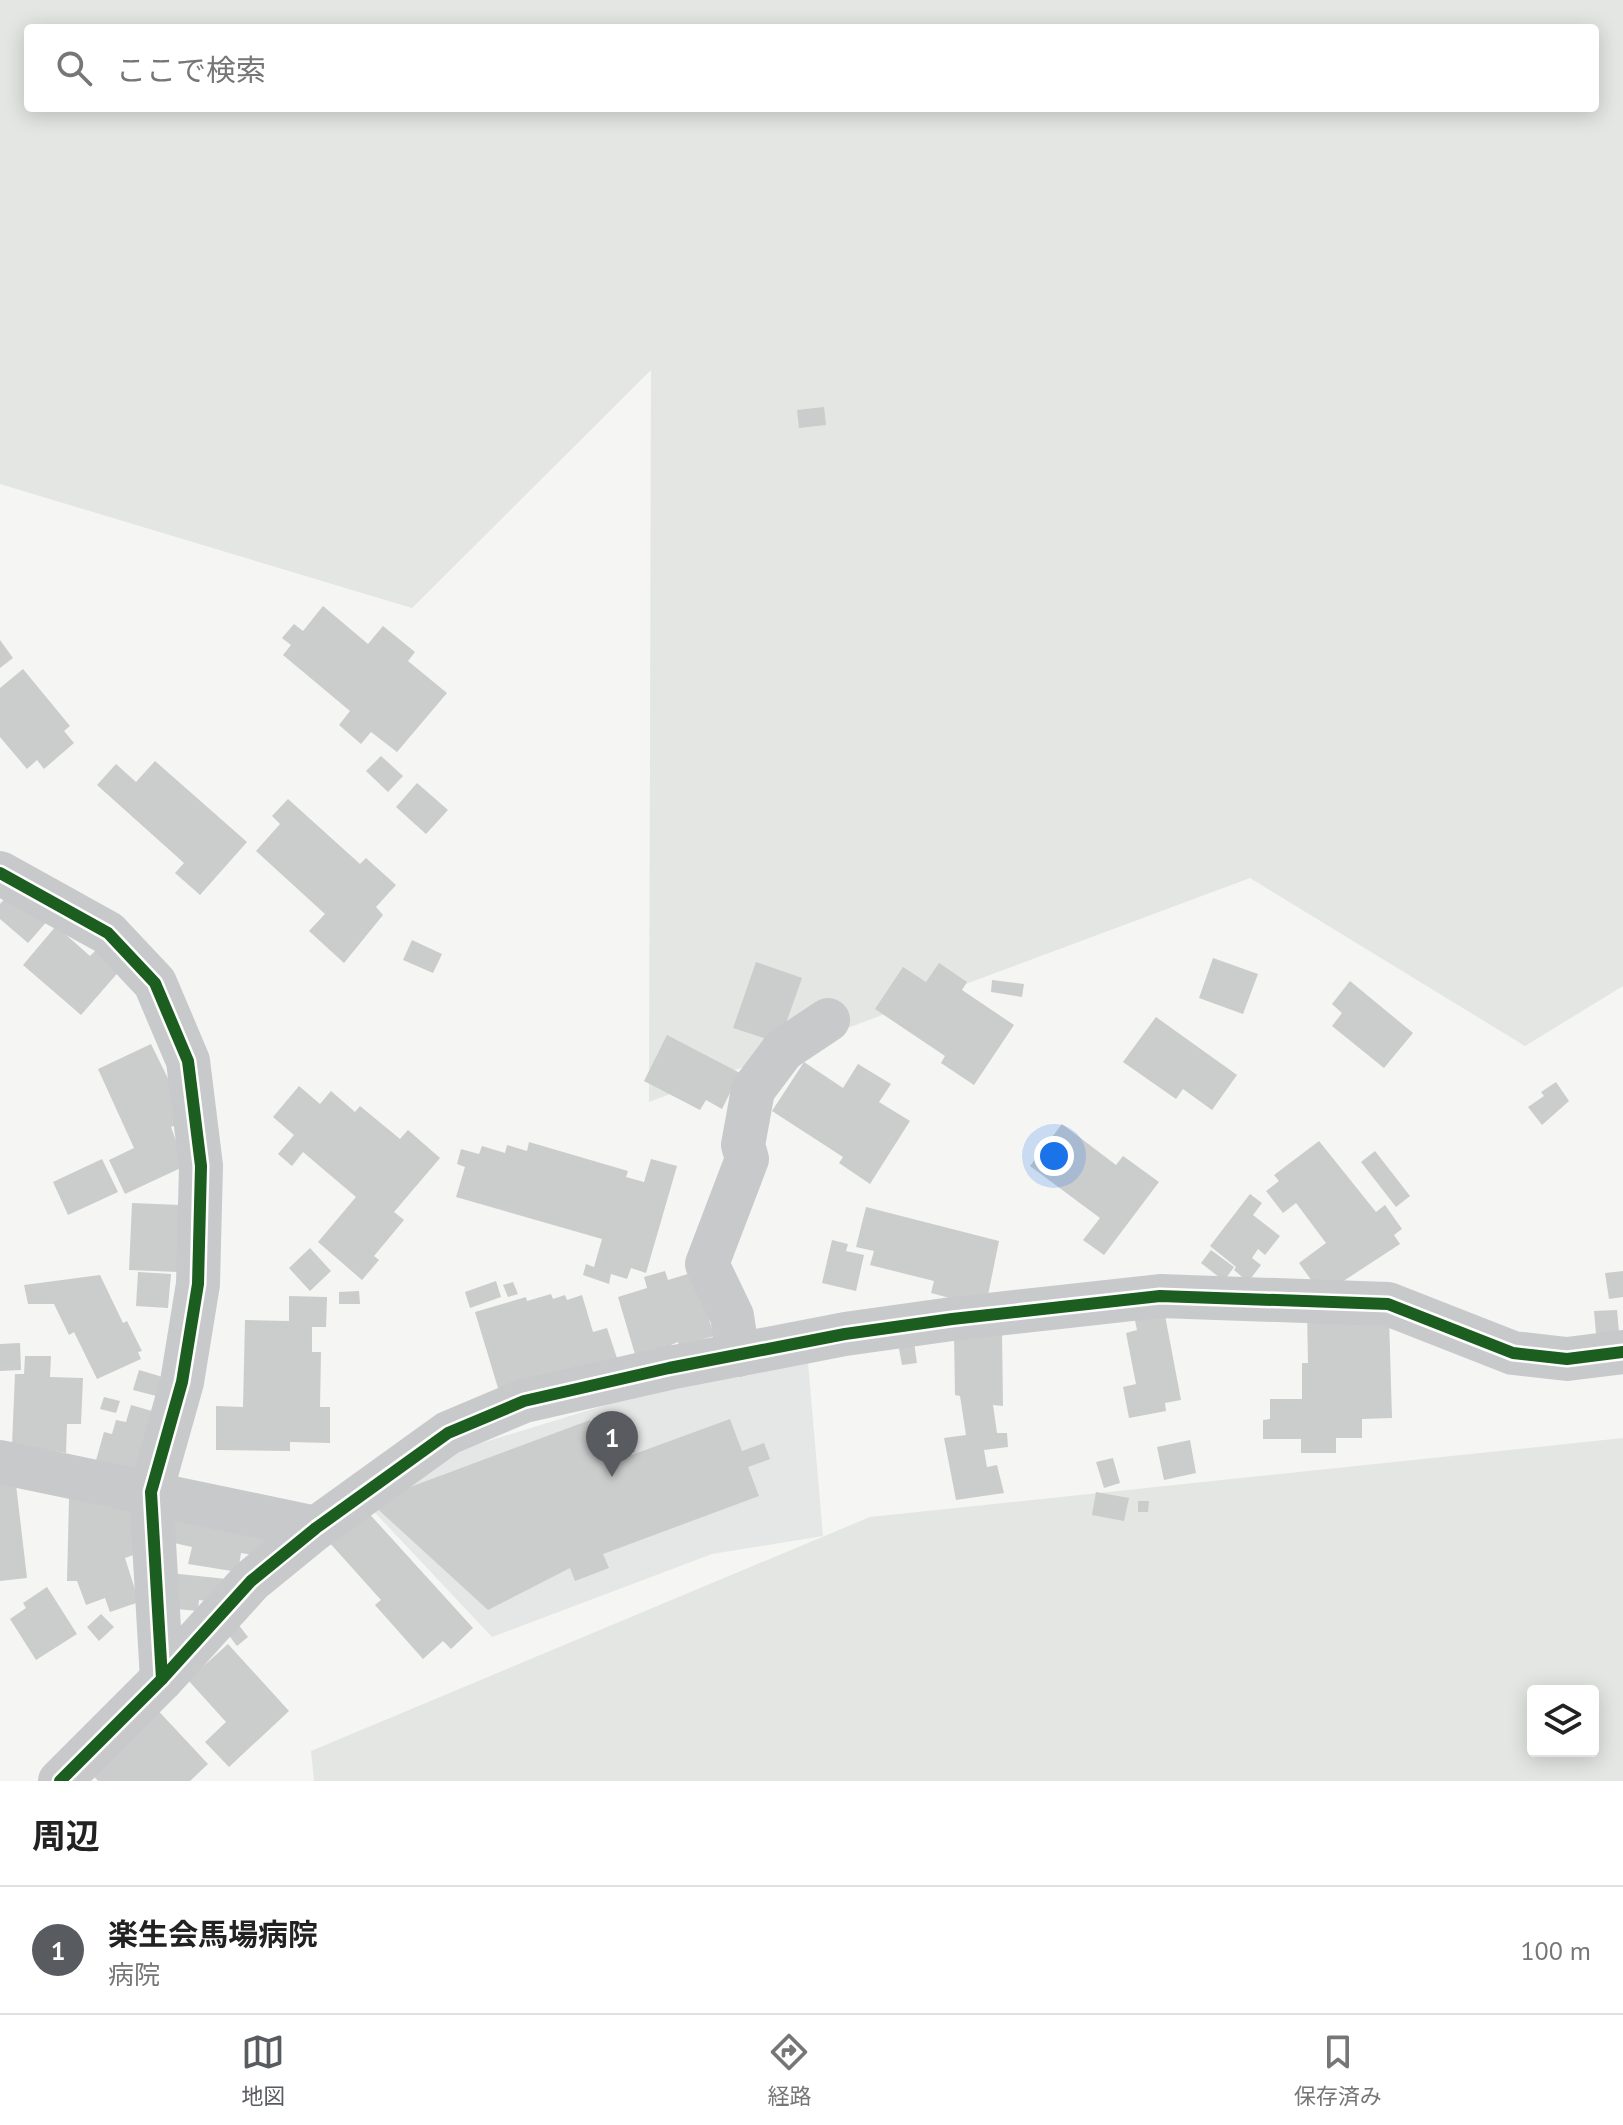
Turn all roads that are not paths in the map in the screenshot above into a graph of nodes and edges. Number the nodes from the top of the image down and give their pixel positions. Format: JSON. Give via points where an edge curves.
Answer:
{"nodes":[{"id":1,"x":0,"y":873,"type":"edge"},
{"id":2,"x":828,"y":1020,"type":"dead end"},
{"id":3,"x":1623,"y":1352,"type":"edge"},
{"id":4,"x":738,"y":1355,"type":"junction"},
{"id":5,"x":0,"y":1462,"type":"edge"},
{"id":6,"x":151,"y":1492,"type":"junction"},
{"id":7,"x":316,"y":1528,"type":"junction"},
{"id":8,"x":162,"y":1679,"type":"junction"},
{"id":9,"x":60,"y":1781,"type":"edge"}],
"edges":[{"from":1,"to":6,"type":"street","via":[[108,933],[155,983],[188,1061],[201,1166],[198,1284],[182,1382]]},
{"from":2,"to":4,"type":"street","via":[[783,1050],[753,1090],[743,1145],[747,1159],[707,1264],[732,1316]]},
{"from":3,"to":4,"type":"street","via":[[1567,1359],[1513,1353],[1388,1304],[1160,1296],[952,1319]]},
{"from":4,"to":7,"type":"street","via":[[512,1406],[448,1433]]},
{"from":5,"to":6,"type":"street"},
{"from":6,"to":7,"type":"street"},
{"from":6,"to":8,"type":"street"},
{"from":7,"to":8,"type":"street","via":[[251,1581]]},
{"from":8,"to":9,"type":"street"}]}
